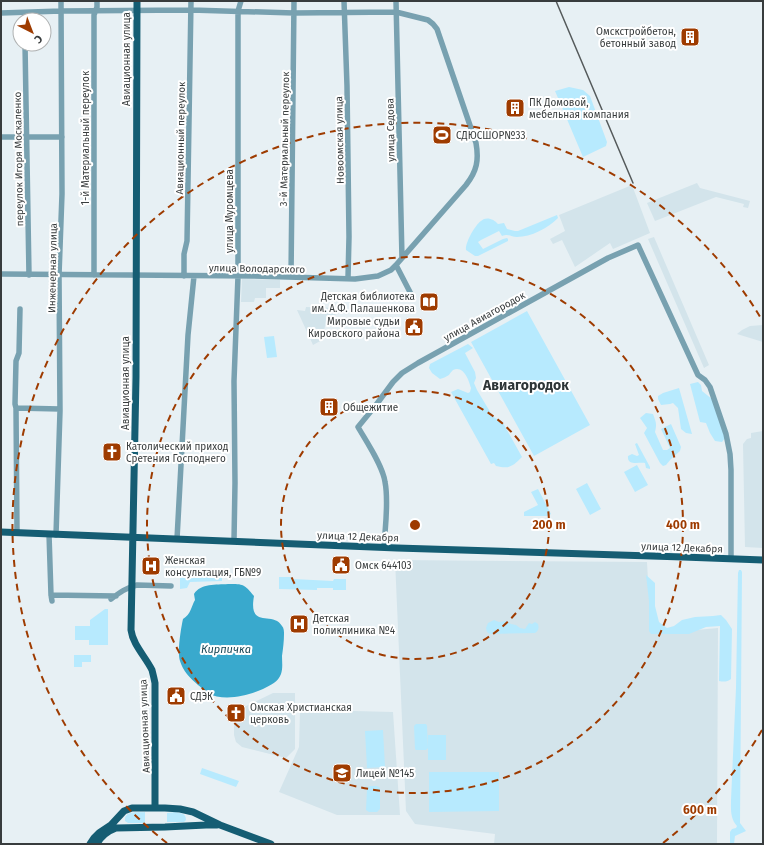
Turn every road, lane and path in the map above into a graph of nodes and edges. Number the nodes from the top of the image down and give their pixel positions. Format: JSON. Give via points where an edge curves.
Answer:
{"nodes":[{"id":1,"x":61,"y":1,"type":"edge"},
{"id":2,"x":97,"y":1,"type":"edge"},
{"id":3,"x":137,"y":1,"type":"edge"},
{"id":4,"x":191,"y":1,"type":"edge"},
{"id":5,"x":240,"y":1,"type":"edge"},
{"id":6,"x":294,"y":1,"type":"edge"},
{"id":7,"x":344,"y":1,"type":"edge"},
{"id":8,"x":396,"y":1,"type":"edge"},
{"id":9,"x":95,"y":10,"type":"junction"},
{"id":10,"x":137,"y":10,"type":"junction"},
{"id":11,"x":191,"y":10,"type":"junction"},
{"id":12,"x":61,"y":11,"type":"junction"},
{"id":13,"x":238,"y":11,"type":"junction"},
{"id":14,"x":396,"y":12,"type":"junction"},
{"id":15,"x":1,"y":13,"type":"edge"},
{"id":16,"x":294,"y":13,"type":"junction"},
{"id":17,"x":344,"y":13,"type":"junction"},
{"id":18,"x":25,"y":52,"type":"edge"},
{"id":19,"x":1,"y":137,"type":"edge"},
{"id":20,"x":27,"y":137,"type":"junction"},
{"id":21,"x":62,"y":138,"type":"junction"},
{"id":22,"x":402,"y":258,"type":"junction"},
{"id":23,"x":396,"y":265,"type":"junction"},
{"id":24,"x":1,"y":274,"type":"edge"},
{"id":25,"x":28,"y":275,"type":"junction"},
{"id":26,"x":59,"y":275,"type":"junction"},
{"id":27,"x":94,"y":275,"type":"junction"},
{"id":28,"x":135,"y":275,"type":"junction"},
{"id":29,"x":184,"y":276,"type":"junction"},
{"id":30,"x":194,"y":276,"type":"junction"},
{"id":31,"x":238,"y":276,"type":"junction"},
{"id":32,"x":291,"y":277,"type":"junction"},
{"id":33,"x":348,"y":278,"type":"junction"},
{"id":34,"x":411,"y":294,"type":"dead end"},
{"id":35,"x":20,"y":309,"type":"dead end"},
{"id":36,"x":16,"y":408,"type":"junction"},
{"id":37,"x":60,"y":409,"type":"junction"},
{"id":38,"x":1,"y":532,"type":"edge"},
{"id":39,"x":17,"y":532,"type":"junction"},
{"id":40,"x":52,"y":534,"type":"junction"},
{"id":41,"x":133,"y":537,"type":"junction"},
{"id":42,"x":178,"y":539,"type":"junction"},
{"id":43,"x":234,"y":542,"type":"junction"},
{"id":44,"x":384,"y":547,"type":"junction"},
{"id":45,"x":731,"y":558,"type":"junction"},
{"id":46,"x":763,"y":560,"type":"edge"},
{"id":47,"x":132,"y":586,"type":"junction"},
{"id":48,"x":171,"y":586,"type":"dead end"},
{"id":49,"x":155,"y":808,"type":"junction"},
{"id":50,"x":186,"y":810,"type":"junction"},
{"id":51,"x":124,"y":812,"type":"junction"},
{"id":52,"x":220,"y":825,"type":"junction"},
{"id":53,"x":185,"y":826,"type":"junction"},
{"id":54,"x":129,"y":827,"type":"junction"},
{"id":55,"x":90,"y":844,"type":"edge"},
{"id":56,"x":97,"y":844,"type":"edge"},
{"id":57,"x":270,"y":844,"type":"edge"}],
"edges":[{"from":1,"to":12,"type":"street","name":"Инженерная улица"},
{"from":2,"to":9,"type":"street","name":"1-й Материальный переулок"},
{"from":3,"to":10,"type":"main road","name":"Авиационная улица"},
{"from":4,"to":11,"type":"street","name":"Авиационный переулок"},
{"from":5,"to":13,"type":"street","name":"улица Муромцева"},
{"from":6,"to":16,"type":"street","name":"3-й Материальный переулок"},
{"from":7,"to":17,"type":"street","name":"Новоомская улица"},
{"from":8,"to":14,"type":"street","name":"улица Седова"},
{"from":9,"to":10,"type":"street"},
{"from":9,"to":12,"type":"street"},
{"from":9,"to":27,"type":"street","name":"1-й Материальный переулок"},
{"from":10,"to":11,"type":"street"},
{"from":10,"to":28,"type":"main road","name":"Авиационная улица"},
{"from":11,"to":13,"type":"street"},
{"from":11,"to":29,"type":"street","name":"Авиационный переулок","via":[[187,242]]},
{"from":12,"to":15,"type":"street"},
{"from":12,"to":21,"type":"street","name":"Инженерная улица"},
{"from":13,"to":16,"type":"street"},
{"from":13,"to":31,"type":"street","name":"улица Муромцева"},
{"from":14,"to":17,"type":"street"},
{"from":14,"to":22,"type":"street","name":"улица Седова"},
{"from":14,"to":22,"type":"street","name":"улица Володарского","via":[[428,20],[437,29],[476,143],[478,160],[471,179]]},
{"from":16,"to":17,"type":"street"},
{"from":16,"to":32,"type":"street","name":"3-й Материальный переулок"},
{"from":17,"to":33,"type":"street","name":"Новоомская улица"},
{"from":18,"to":20,"type":"street","name":"переулок Игоря Москаленко"},
{"from":19,"to":20,"type":"street"},
{"from":20,"to":21,"type":"street"},
{"from":20,"to":25,"type":"street","name":"переулок Игоря Москаленко"},
{"from":21,"to":26,"type":"street","name":"Инженерная улица"},
{"from":22,"to":23,"type":"street","name":"улица Володарского"},
{"from":23,"to":33,"type":"street","name":"улица Володарского","via":[[378,276]]},
{"from":23,"to":34,"type":"street"},
{"from":24,"to":25,"type":"street","name":"улица Володарского"},
{"from":25,"to":26,"type":"street","name":"улица Володарского"},
{"from":26,"to":27,"type":"street","name":"улица Володарского"},
{"from":26,"to":37,"type":"street","name":"Инженерная улица"},
{"from":27,"to":28,"type":"street","name":"улица Володарского"},
{"from":28,"to":29,"type":"street","name":"улица Володарского"},
{"from":28,"to":41,"type":"main road","name":"Авиационная улица"},
{"from":29,"to":30,"type":"street","name":"улица Володарского"},
{"from":30,"to":31,"type":"street","name":"улица Володарского"},
{"from":30,"to":42,"type":"street","via":[[188,335]]},
{"from":31,"to":32,"type":"street","name":"улица Володарского"},
{"from":31,"to":43,"type":"street","name":"улица Муромцева","via":[[234,381]]},
{"from":32,"to":33,"type":"street","name":"улица Володарского"},
{"from":35,"to":36,"type":"street"},
{"from":36,"to":37,"type":"street"},
{"from":36,"to":39,"type":"street"},
{"from":37,"to":40,"type":"street","name":"Инженерная улица"},
{"from":38,"to":39,"type":"main road","name":"улица 12 Декабря"},
{"from":39,"to":40,"type":"main road","name":"улица 12 Декабря"},
{"from":40,"to":41,"type":"main road","name":"улица 12 Декабря"},
{"from":40,"to":47,"type":"street","name":"Инженерная улица","via":[[52,598],[114,598]]},
{"from":41,"to":42,"type":"main road","name":"улица 12 Декабря"},
{"from":41,"to":47,"type":"main road","name":"Авиационная улица"},
{"from":42,"to":43,"type":"main road","name":"улица 12 Декабря"},
{"from":43,"to":44,"type":"main road","name":"улица 12 Декабря"},
{"from":44,"to":45,"type":"main road","name":"улица 12 Декабря"},
{"from":44,"to":45,"type":"street","name":"улица Авиагородок","via":[[385,481],[358,427],[393,382],[418,363],[608,258],[638,245],[698,375],[710,387],[726,434],[731,470]]},
{"from":45,"to":46,"type":"main road","name":"улица 12 Декабря"},
{"from":47,"to":48,"type":"street"},
{"from":47,"to":49,"type":"main road","name":"Авиационная улица","via":[[132,636],[150,667],[155,683]]},
{"from":49,"to":50,"type":"main road"},
{"from":49,"to":51,"type":"main road","via":[[132,808]]},
{"from":50,"to":52,"type":"main road"},
{"from":50,"to":53,"type":"main road","via":[[190,818]]},
{"from":51,"to":54,"type":"main road","via":[[122,821]]},
{"from":51,"to":55,"type":"main road"},
{"from":52,"to":53,"type":"main road"},
{"from":52,"to":57,"type":"main road"},
{"from":53,"to":54,"type":"main road"},
{"from":54,"to":56,"type":"main road","via":[[112,830]]}]}
